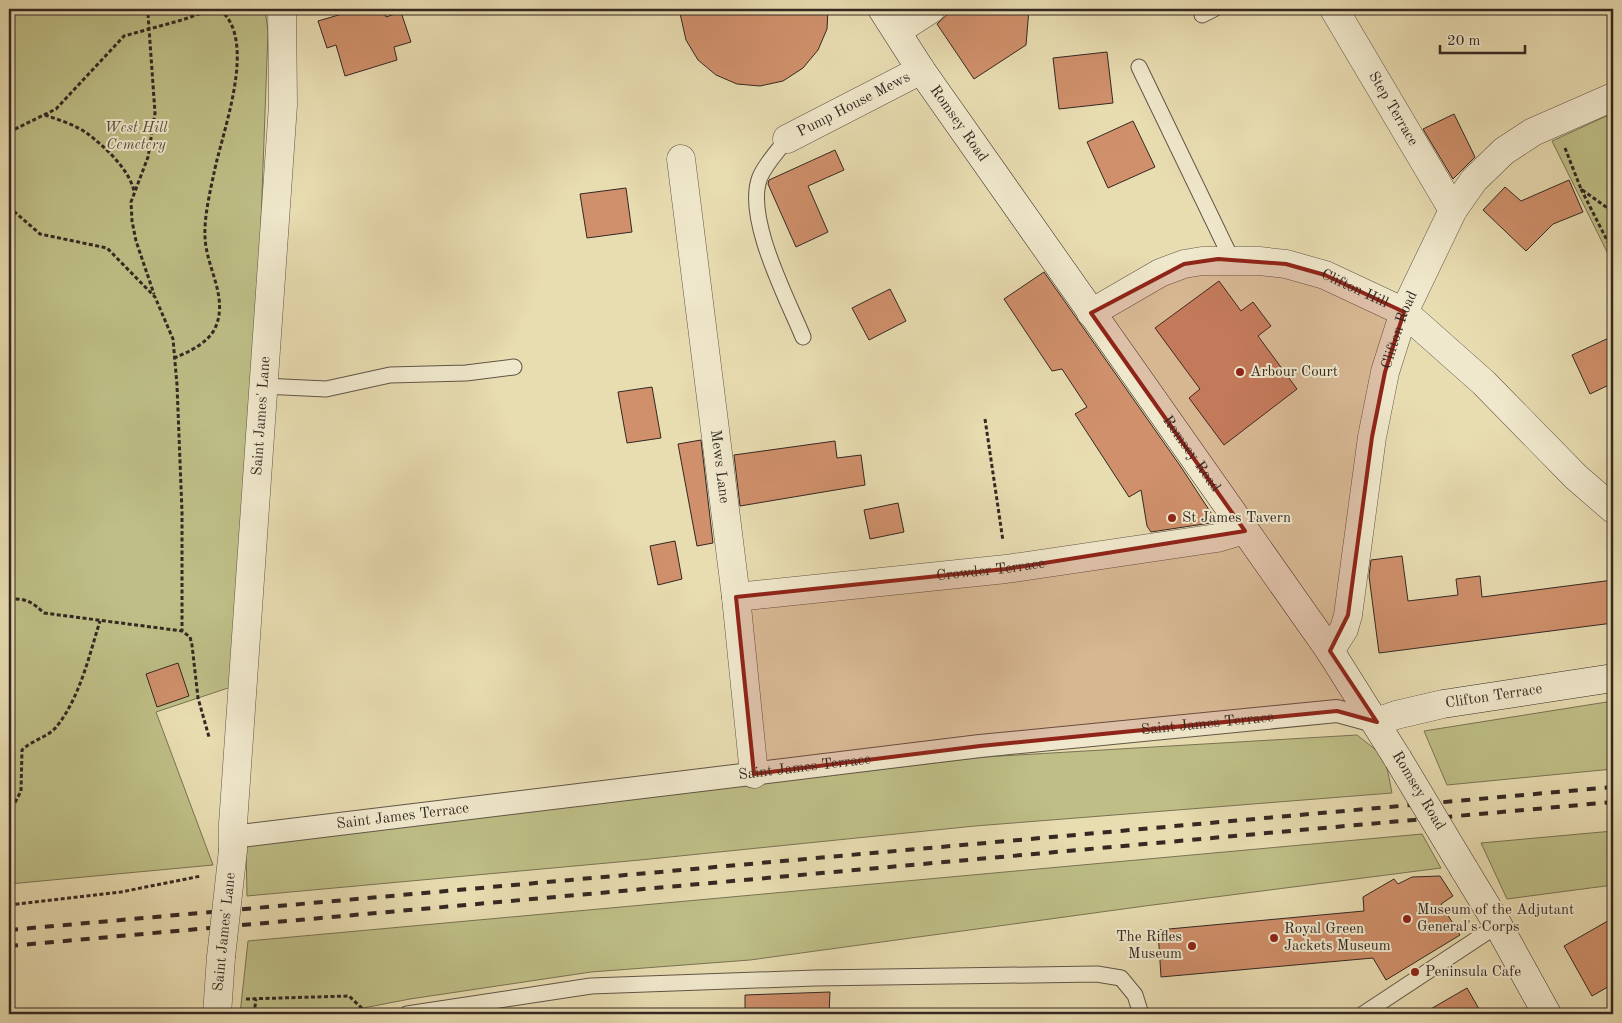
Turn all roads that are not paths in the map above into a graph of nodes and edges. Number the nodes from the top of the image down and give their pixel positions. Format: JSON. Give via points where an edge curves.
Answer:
{"nodes":[{"id":1,"x":282,"y":9,"type":"edge"},
{"id":2,"x":882,"y":9,"type":"edge"},
{"id":3,"x":931,"y":9,"type":"edge"},
{"id":4,"x":1334,"y":9,"type":"edge"},
{"id":5,"x":897,"y":31,"type":"junction"},
{"id":6,"x":1139,"y":67,"type":"dead end"},
{"id":7,"x":921,"y":70,"type":"junction"},
{"id":8,"x":1613,"y":97,"type":"edge"},
{"id":9,"x":787,"y":139,"type":"joint"},
{"id":10,"x":681,"y":159,"type":"dead end"},
{"id":11,"x":1453,"y":210,"type":"junction"},
{"id":12,"x":1232,"y":260,"type":"junction"},
{"id":13,"x":1404,"y":312,"type":"junction"},
{"id":14,"x":1091,"y":313,"type":"junction"},
{"id":15,"x":803,"y":337,"type":"dead end"},
{"id":16,"x":514,"y":367,"type":"dead end"},
{"id":17,"x":263,"y":386,"type":"junction"},
{"id":18,"x":1613,"y":509,"type":"edge"},
{"id":19,"x":1244,"y":530,"type":"junction"},
{"id":20,"x":736,"y":597,"type":"junction"},
{"id":21,"x":1330,"y":651,"type":"junction"},
{"id":22,"x":1613,"y":678,"type":"edge"},
{"id":23,"x":1377,"y":722,"type":"junction"},
{"id":24,"x":754,"y":774,"type":"junction"},
{"id":25,"x":233,"y":837,"type":"junction"},
{"id":26,"x":1498,"y":925,"type":"junction"},
{"id":27,"x":217,"y":1014,"type":"edge"},
{"id":28,"x":407,"y":1014,"type":"edge"},
{"id":29,"x":1141,"y":1014,"type":"edge"},
{"id":30,"x":1363,"y":1014,"type":"edge"},
{"id":31,"x":1547,"y":1014,"type":"edge"}],
"edges":[{"from":1,"to":17,"type":"street","name":"Saint James' Lane","via":[[283,105]]},
{"from":2,"to":5,"type":"street","name":"Romsey Road"},
{"from":3,"to":5,"type":"street"},
{"from":4,"to":11,"type":"street","name":"Step Terrace"},
{"from":5,"to":7,"type":"street","name":"Romsey Road"},
{"from":6,"to":12,"type":"lane"},
{"from":7,"to":9,"type":"street","name":"Pump House Mews"},
{"from":7,"to":14,"type":"street","name":"Romsey Road"},
{"from":8,"to":11,"type":"street","name":"Clifton Road","via":[[1533,132],[1504,151],[1474,180]]},
{"from":9,"to":15,"type":"lane","via":[[760,176],[758,218]]},
{"from":10,"to":20,"type":"street","name":"Mews Lane"},
{"from":11,"to":13,"type":"street","name":"Clifton Road"},
{"from":12,"to":13,"type":"street","name":"Clifton Hill","via":[[1306,268]]},
{"from":12,"to":14,"type":"street","name":"Clifton Hill","via":[[1202,260],[1160,273]]},
{"from":13,"to":18,"type":"street","name":"Clifton Hill","via":[[1484,383],[1576,477]]},
{"from":13,"to":21,"type":"street","name":"Clifton Road","via":[[1385,372],[1372,437],[1348,615],[1344,629]]},
{"from":14,"to":19,"type":"street","name":"Romsey Road"},
{"from":16,"to":17,"type":"lane","via":[[466,373],[390,375],[326,388]]},
{"from":17,"to":25,"type":"street","name":"Saint James' Lane"},
{"from":19,"to":20,"type":"street","name":"Crowder Terrace","via":[[1217,538],[1006,569]]},
{"from":19,"to":21,"type":"street","name":"Romsey Road"},
{"from":20,"to":24,"type":"street","name":"Mews Lane"},
{"from":21,"to":23,"type":"street","name":"Romsey Road"},
{"from":22,"to":23,"type":"street","name":"Clifton Terrace","via":[[1431,706]]},
{"from":23,"to":24,"type":"street","name":"Saint James Terrace","via":[[1337,711],[980,746]]},
{"from":23,"to":26,"type":"street","name":"Romsey Road","bridge":true},
{"from":24,"to":25,"type":"street","name":"Saint James Terrace"},
{"from":25,"to":27,"type":"street","name":"Saint James' Lane","bridge":true},
{"from":26,"to":30,"type":"lane"},
{"from":26,"to":31,"type":"street","name":"Romsey Road"},
{"from":28,"to":29,"type":"lane","via":[[591,986],[815,978],[1097,974],[1121,978],[1135,995]]}]}
